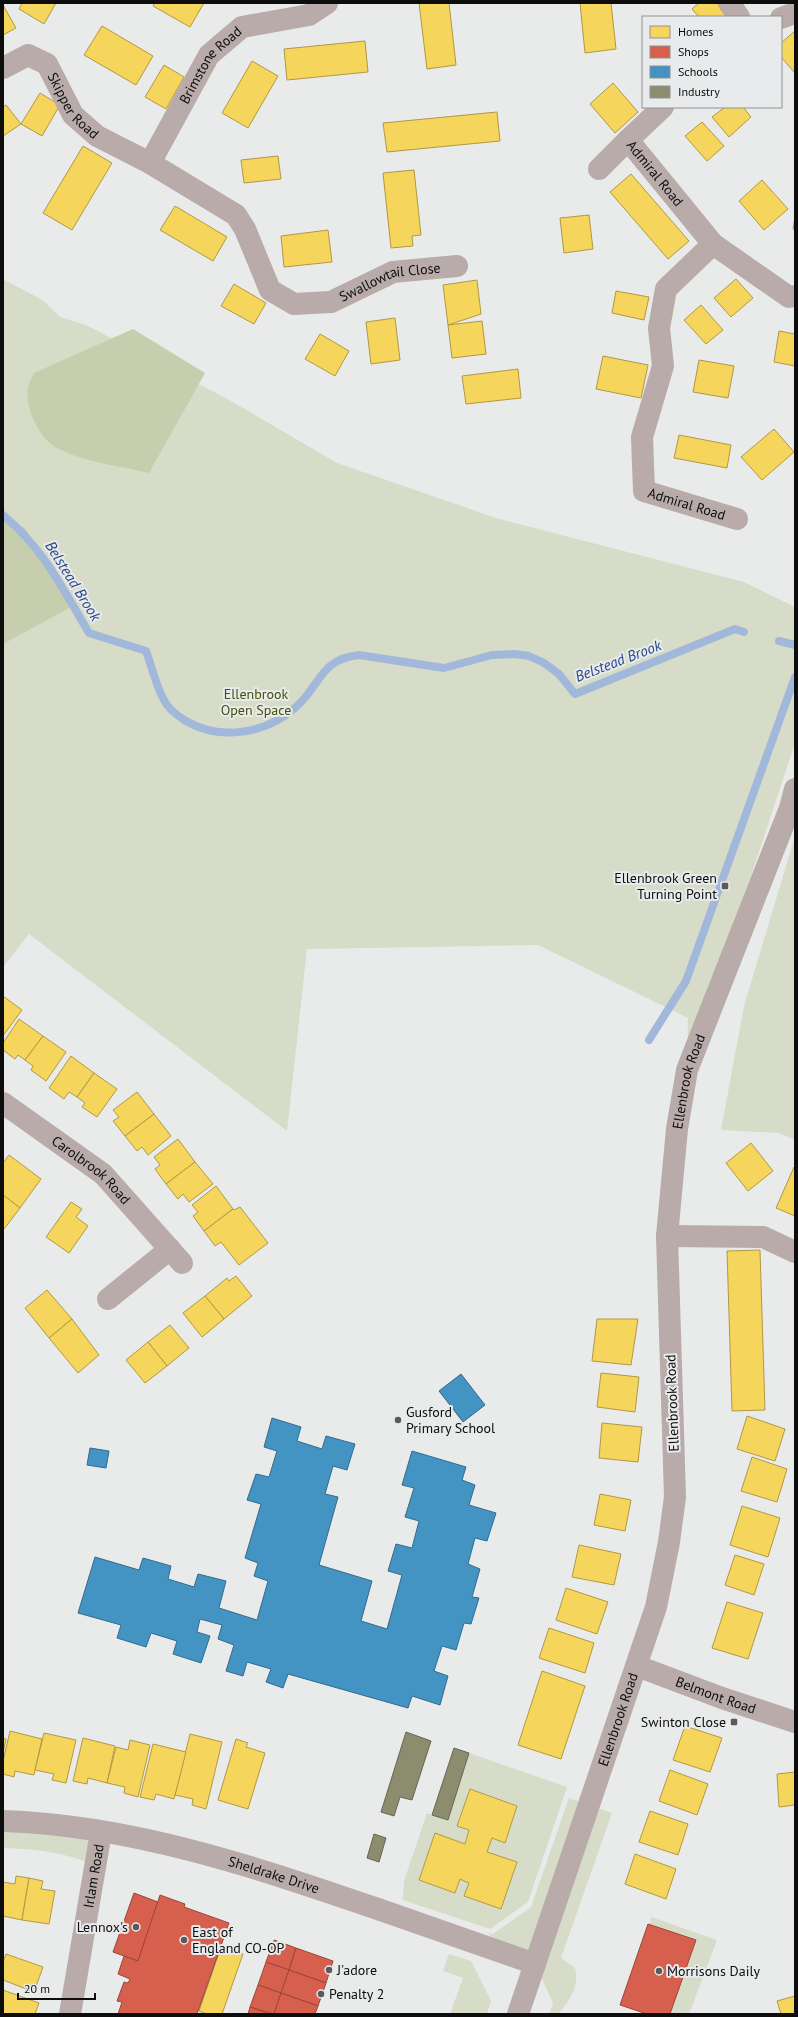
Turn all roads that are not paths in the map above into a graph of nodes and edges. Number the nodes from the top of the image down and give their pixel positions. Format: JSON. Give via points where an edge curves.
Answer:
{"nodes":[{"id":1,"x":327,"y":3,"type":"edge"},
{"id":2,"x":729,"y":3,"type":"edge"},
{"id":3,"x":795,"y":14,"type":"edge"},
{"id":4,"x":738,"y":16,"type":"edge"},
{"id":5,"x":782,"y":18,"type":"edge"},
{"id":6,"x":3,"y":68,"type":"edge"},
{"id":7,"x":662,"y":108,"type":"edge"},
{"id":8,"x":628,"y":140,"type":"junction"},
{"id":9,"x":150,"y":163,"type":"junction"},
{"id":10,"x":599,"y":169,"type":"dead end"},
{"id":11,"x":713,"y":244,"type":"junction"},
{"id":12,"x":457,"y":266,"type":"dead end"},
{"id":13,"x":795,"y":296,"type":"edge"},
{"id":14,"x":736,"y":519,"type":"dead end"},
{"id":15,"x":795,"y":789,"type":"edge"},
{"id":16,"x":3,"y":1103,"type":"edge"},
{"id":17,"x":667,"y":1236,"type":"junction"},
{"id":18,"x":795,"y":1252,"type":"edge"},
{"id":19,"x":108,"y":1299,"type":"dead end"},
{"id":20,"x":636,"y":1666,"type":"junction"},
{"id":21,"x":795,"y":1722,"type":"edge"},
{"id":22,"x":3,"y":1822,"type":"edge"},
{"id":23,"x":101,"y":1832,"type":"junction"},
{"id":24,"x":535,"y":1964,"type":"junction"},
{"id":25,"x":70,"y":2014,"type":"edge"},
{"id":26,"x":518,"y":2014,"type":"edge"}],
"edges":[{"from":1,"to":9,"type":"street","name":"Brimstone Road","via":[[309,15],[242,28],[209,55]]},
{"from":2,"to":4,"type":"street"},
{"from":3,"to":5,"type":"street"},
{"from":6,"to":9,"type":"street","name":"Skipper Road","via":[[28,55],[47,64],[73,114],[97,136]]},
{"from":7,"to":8,"type":"street","name":"Admiral Road"},
{"from":8,"to":10,"type":"street"},
{"from":8,"to":11,"type":"street","name":"Admiral Road"},
{"from":9,"to":12,"type":"street","name":"Swallowtail Close","via":[[236,215],[245,229],[270,290],[294,304],[331,302],[393,272]]},
{"from":11,"to":13,"type":"street","name":"Admiral Road","via":[[789,297]]},
{"from":11,"to":14,"type":"street","name":"Admiral Road","via":[[666,289],[659,328],[663,366],[642,437],[644,491]]},
{"from":15,"to":17,"type":"street","name":"Ellenbrook Road","via":[[790,808],[687,1070],[677,1129]]},
{"from":16,"to":19,"type":"street","name":"Carolbrook Road","via":[[103,1174],[176,1256]]},
{"from":17,"to":18,"type":"street","via":[[763,1237]]},
{"from":17,"to":20,"type":"street","name":"Ellenbrook Road","via":[[675,1497],[656,1607]]},
{"from":20,"to":21,"type":"street","name":"Belmont Road"},
{"from":20,"to":24,"type":"street","name":"Ellenbrook Road"},
{"from":22,"to":23,"type":"street","name":"Sheldrake Drive","via":[[35,1823]]},
{"from":23,"to":24,"type":"street","name":"Sheldrake Drive","via":[[158,1842],[276,1875]]},
{"from":23,"to":25,"type":"street","name":"Irlam Road"},
{"from":24,"to":26,"type":"street","name":"Ellenbrook Road"}]}
